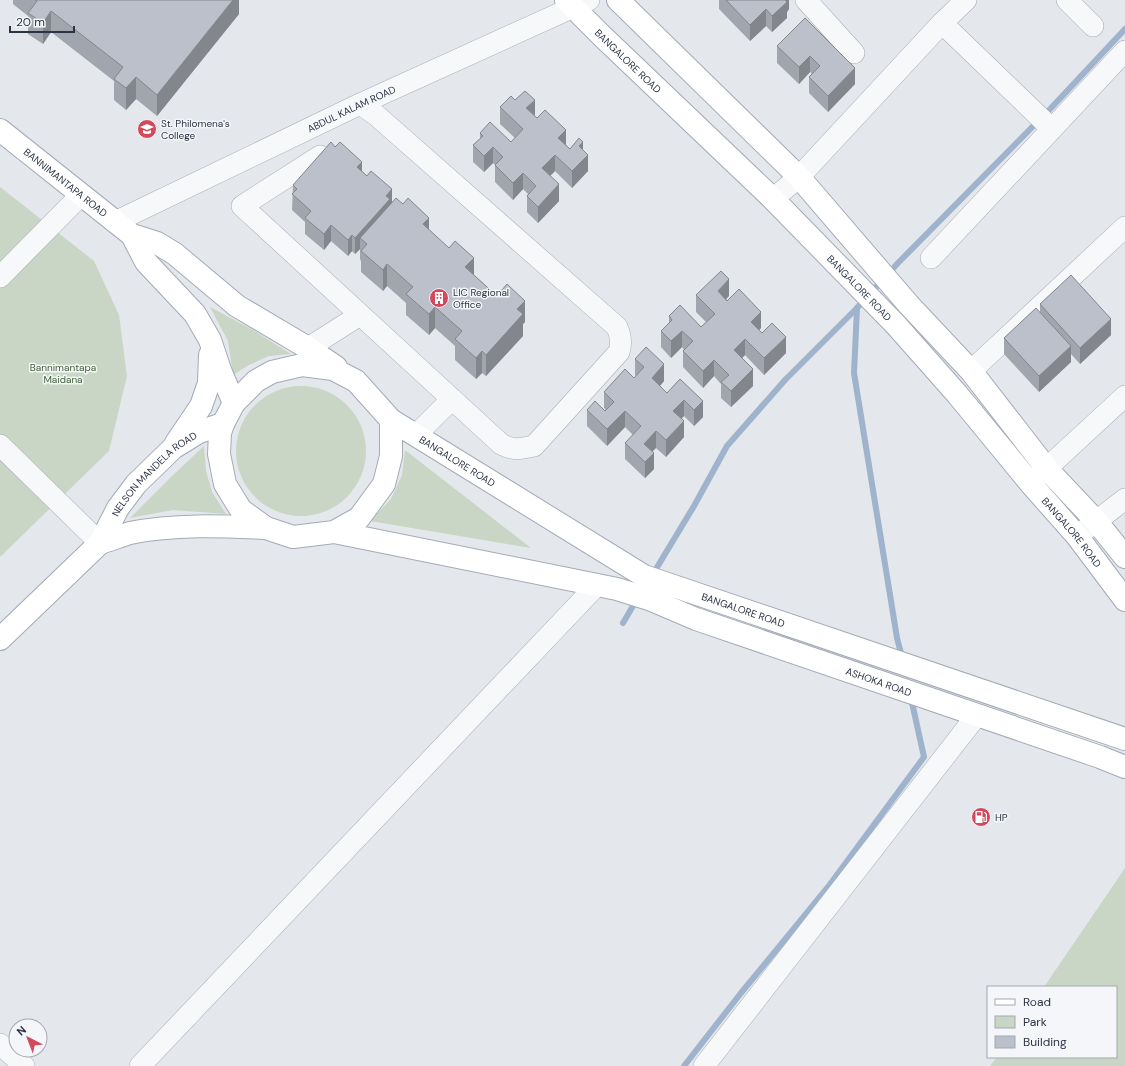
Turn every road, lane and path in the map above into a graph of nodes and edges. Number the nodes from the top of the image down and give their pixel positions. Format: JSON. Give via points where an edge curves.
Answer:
{"nodes":[{"id":1,"x":618,"y":0,"type":"edge"},
{"id":2,"x":966,"y":0,"type":"edge"},
{"id":3,"x":1067,"y":0,"type":"edge"},
{"id":4,"x":810,"y":1,"type":"edge"},
{"id":5,"x":576,"y":2,"type":"edge"},
{"id":6,"x":942,"y":23,"type":"junction"},
{"id":7,"x":1093,"y":26,"type":"dead end"},
{"id":8,"x":1125,"y":51,"type":"edge"},
{"id":9,"x":854,"y":53,"type":"dead end"},
{"id":10,"x":360,"y":104,"type":"junction"},
{"id":11,"x":1052,"y":129,"type":"junction"},
{"id":12,"x":0,"y":130,"type":"edge"},
{"id":13,"x":320,"y":156,"type":"edge"},
{"id":14,"x":799,"y":177,"type":"junction"},
{"id":15,"x":81,"y":194,"type":"junction"},
{"id":16,"x":773,"y":199,"type":"junction"},
{"id":17,"x":1125,"y":227,"type":"edge"},
{"id":18,"x":124,"y":228,"type":"junction"},
{"id":19,"x":931,"y":258,"type":"dead end"},
{"id":20,"x":0,"y":277,"type":"edge"},
{"id":21,"x":360,"y":314,"type":"junction"},
{"id":22,"x":210,"y":340,"type":"junction"},
{"id":23,"x":308,"y":348,"type":"junction"},
{"id":24,"x":971,"y":371,"type":"junction"},
{"id":25,"x":356,"y":381,"type":"junction"},
{"id":26,"x":1125,"y":396,"type":"edge"},
{"id":27,"x":452,"y":399,"type":"junction"},
{"id":28,"x":234,"y":403,"type":"junction"},
{"id":29,"x":391,"y":420,"type":"junction"},
{"id":30,"x":224,"y":424,"type":"junction"},
{"id":31,"x":416,"y":435,"type":"junction"},
{"id":32,"x":0,"y":445,"type":"edge"},
{"id":33,"x":173,"y":448,"type":"junction"},
{"id":34,"x":1047,"y":469,"type":"junction"},
{"id":35,"x":1031,"y":484,"type":"junction"},
{"id":36,"x":1125,"y":499,"type":"edge"},
{"id":37,"x":1096,"y":521,"type":"junction"},
{"id":38,"x":266,"y":528,"type":"junction"},
{"id":39,"x":334,"y":532,"type":"junction"},
{"id":40,"x":1077,"y":536,"type":"junction"},
{"id":41,"x":100,"y":543,"type":"junction"},
{"id":42,"x":1125,"y":557,"type":"edge"},
{"id":43,"x":597,"y":585,"type":"junction"},
{"id":44,"x":646,"y":588,"type":"junction"},
{"id":45,"x":1125,"y":600,"type":"edge"},
{"id":46,"x":0,"y":639,"type":"edge"},
{"id":47,"x":977,"y":715,"type":"junction"},
{"id":48,"x":1125,"y":739,"type":"edge"},
{"id":49,"x":1125,"y":768,"type":"edge"},
{"id":50,"x":140,"y":1066,"type":"edge"},
{"id":51,"x":704,"y":1066,"type":"edge"}],
"edges":[{"from":1,"to":14,"type":"main road"},
{"from":2,"to":6,"type":"street"},
{"from":3,"to":7,"type":"street"},
{"from":4,"to":9,"type":"street"},
{"from":5,"to":10,"type":"street","name":"ABDUL KALAM ROAD"},
{"from":5,"to":16,"type":"main road","name":"BANGALORE ROAD","via":[[602,36]]},
{"from":6,"to":11,"type":"street"},
{"from":6,"to":14,"type":"street"},
{"from":8,"to":11,"type":"street"},
{"from":10,"to":18,"type":"street","name":"ABDUL KALAM ROAD"},
{"from":10,"to":27,"type":"street","via":[[376,115],[617,327],[621,336],[619,352],[534,446],[510,449],[501,444]]},
{"from":11,"to":19,"type":"street"},
{"from":12,"to":15,"type":"main road","name":"BANNIMANTAPA ROAD"},
{"from":13,"to":21,"type":"street","via":[[242,206]]},
{"from":14,"to":16,"type":"street"},
{"from":14,"to":24,"type":"main road","via":[[909,305]]},
{"from":15,"to":18,"type":"main road","name":"BANNIMANTAPA ROAD"},
{"from":15,"to":20,"type":"street"},
{"from":16,"to":35,"type":"main road","name":"BANGALORE ROAD","via":[[896,325]]},
{"from":17,"to":24,"type":"street"},
{"from":18,"to":22,"type":"main road","via":[[146,262],[195,314]]},
{"from":18,"to":23,"type":"main road","via":[[157,242],[237,306]]},
{"from":21,"to":23,"type":"street"},
{"from":21,"to":27,"type":"street"},
{"from":22,"to":28,"type":"main road"},
{"from":22,"to":33,"type":"main road","via":[[209,383],[201,406]]},
{"from":23,"to":25,"type":"main road"},
{"from":24,"to":34,"type":"main road"},
{"from":25,"to":28,"type":"main road","via":[[332,369],[302,365],[272,372],[256,380]]},
{"from":25,"to":29,"type":"main road","name":"BANGALORE ROAD"},
{"from":26,"to":34,"type":"street"},
{"from":27,"to":31,"type":"street"},
{"from":28,"to":30,"type":"main road"},
{"from":29,"to":31,"type":"main road","name":"BANGALORE ROAD"},
{"from":29,"to":39,"type":"main road","via":[[391,456],[384,484],[359,518]]},
{"from":30,"to":33,"type":"main road","name":"NELSON MANDELA ROAD","via":[[199,432]]},
{"from":30,"to":38,"type":"main road","via":[[220,433],[219,454],[225,484],[241,510]]},
{"from":31,"to":44,"type":"main road","name":"BANGALORE ROAD"},
{"from":32,"to":41,"type":"street"},
{"from":33,"to":41,"type":"main road","name":"NELSON MANDELA ROAD","via":[[136,484],[118,508]]},
{"from":34,"to":35,"type":"street"},
{"from":34,"to":37,"type":"main road"},
{"from":35,"to":40,"type":"main road","name":"BANGALORE ROAD"},
{"from":36,"to":37,"type":"street"},
{"from":37,"to":40,"type":"street"},
{"from":37,"to":42,"type":"main road"},
{"from":38,"to":39,"type":"main road","via":[[293,537]]},
{"from":38,"to":41,"type":"main road","name":"NELSON MANDELA ROAD","via":[[224,526],[160,529],[130,533]]},
{"from":39,"to":43,"type":"main road"},
{"from":40,"to":45,"type":"main road","name":"BANGALORE ROAD"},
{"from":41,"to":46,"type":"main road","name":"NELSON MANDELA ROAD"},
{"from":43,"to":44,"type":"main road","via":[[617,589]]},
{"from":43,"to":50,"type":"street"},
{"from":44,"to":47,"type":"main road","name":"ASHOKA ROAD","via":[[696,619]]},
{"from":44,"to":48,"type":"main road","name":"BANGALORE ROAD","via":[[892,661]]},
{"from":47,"to":49,"type":"main road","name":"ASHOKA ROAD"},
{"from":47,"to":51,"type":"street"}]}
